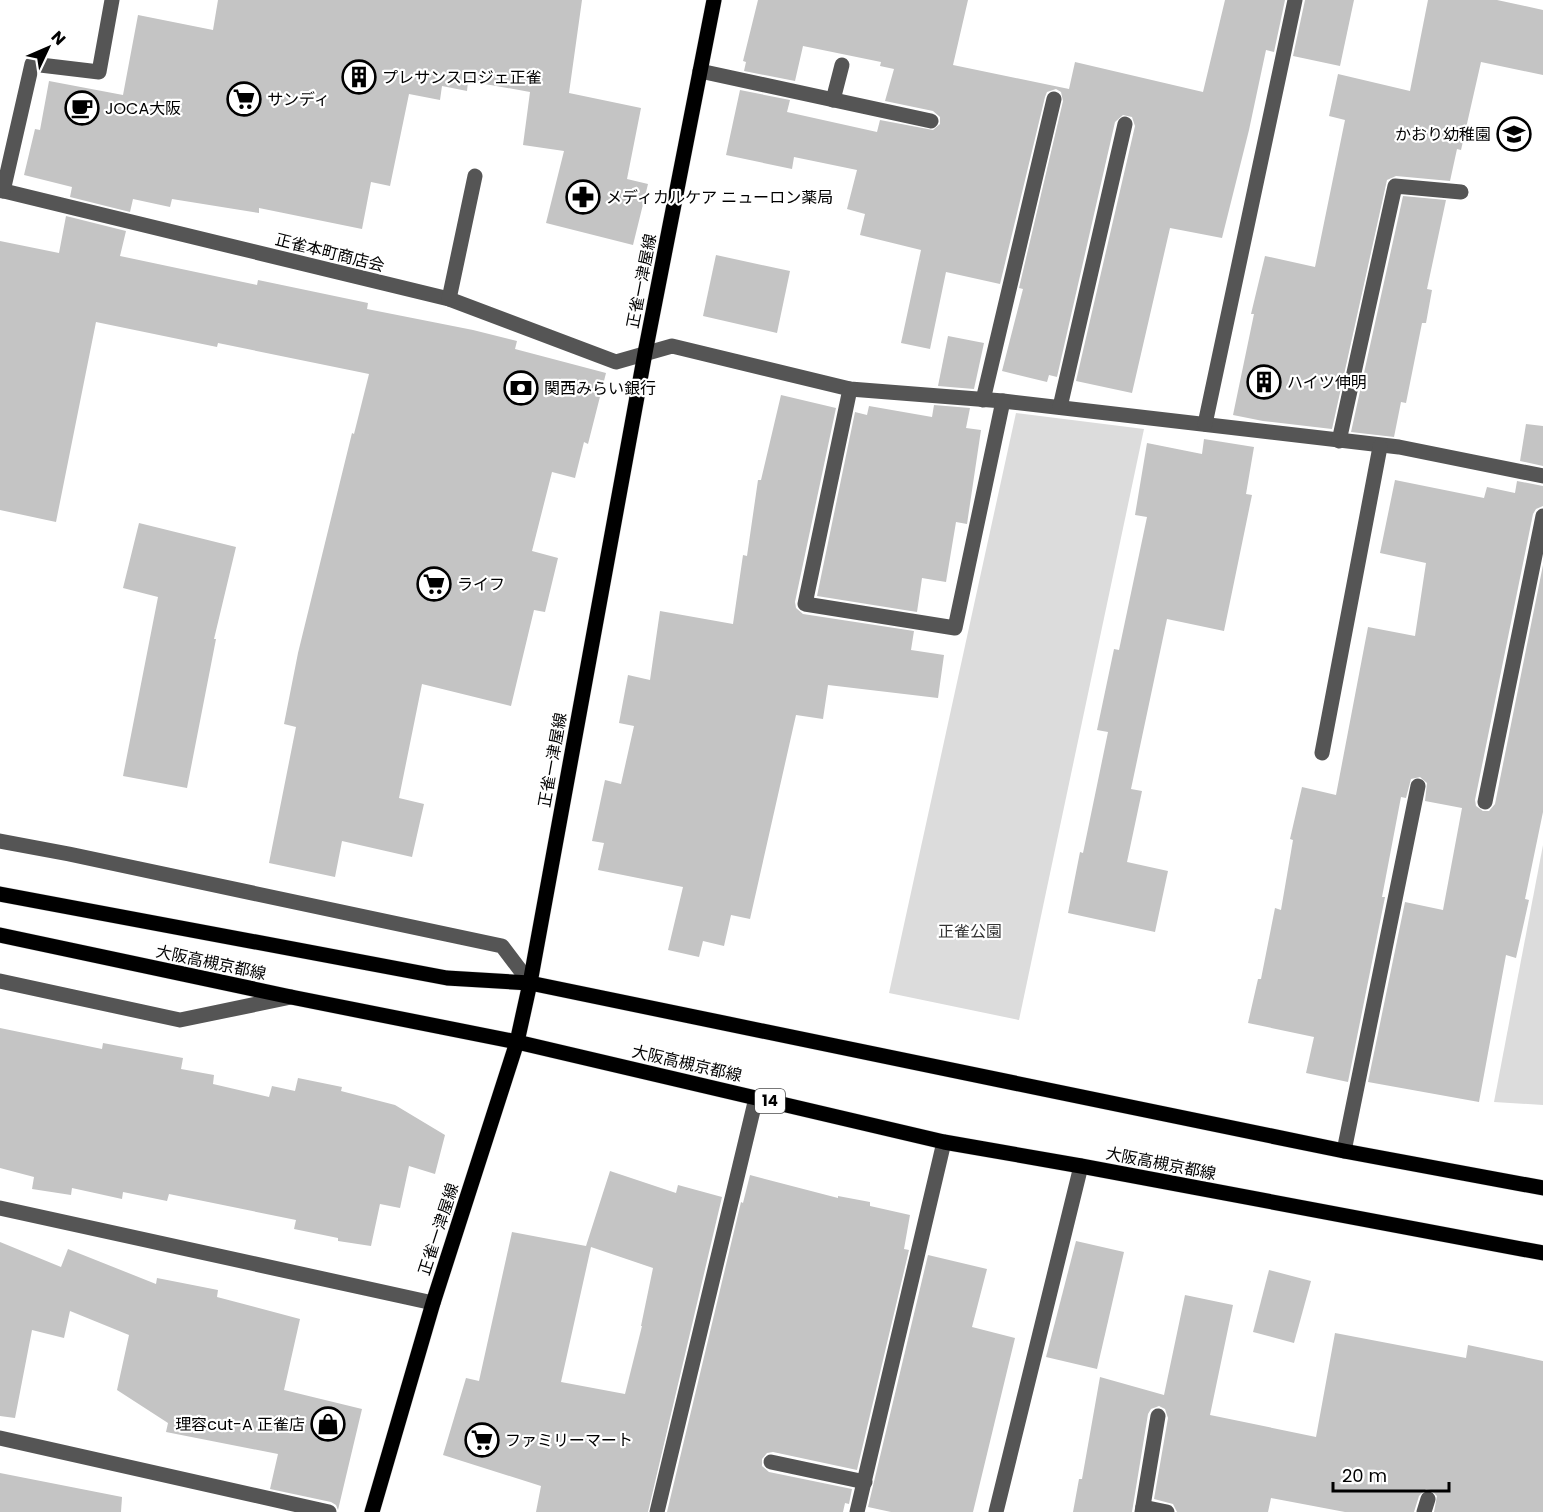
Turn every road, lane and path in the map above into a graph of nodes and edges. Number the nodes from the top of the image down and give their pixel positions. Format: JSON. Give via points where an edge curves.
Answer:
{"nodes":[{"id":1,"x":112,"y":0,"type":"edge"},
{"id":2,"x":714,"y":0,"type":"edge"},
{"id":3,"x":1295,"y":0,"type":"edge"},
{"id":4,"x":842,"y":65,"type":"dead end"},
{"id":5,"x":700,"y":71,"type":"junction"},
{"id":6,"x":1053,"y":99,"type":"dead end"},
{"id":7,"x":833,"y":100,"type":"junction"},
{"id":8,"x":931,"y":121,"type":"dead end"},
{"id":9,"x":1125,"y":124,"type":"dead end"},
{"id":10,"x":476,"y":176,"type":"dead end"},
{"id":11,"x":2,"y":191,"type":"edge"},
{"id":12,"x":1461,"y":192,"type":"dead end"},
{"id":13,"x":449,"y":299,"type":"junction"},
{"id":14,"x":645,"y":353,"type":"junction"},
{"id":15,"x":850,"y":388,"type":"junction"},
{"id":16,"x":983,"y":399,"type":"junction"},
{"id":17,"x":1003,"y":401,"type":"junction"},
{"id":18,"x":1060,"y":407,"type":"junction"},
{"id":19,"x":1205,"y":424,"type":"junction"},
{"id":20,"x":1339,"y":441,"type":"junction"},
{"id":21,"x":1380,"y":447,"type":"junction"},
{"id":22,"x":1543,"y":476,"type":"edge"},
{"id":23,"x":1543,"y":516,"type":"edge"},
{"id":24,"x":1322,"y":753,"type":"dead end"},
{"id":25,"x":1418,"y":786,"type":"dead end"},
{"id":26,"x":1485,"y":802,"type":"dead end"},
{"id":27,"x":0,"y":842,"type":"edge"},
{"id":28,"x":0,"y":894,"type":"edge"},
{"id":29,"x":0,"y":935,"type":"edge"},
{"id":30,"x":0,"y":981,"type":"edge"},
{"id":31,"x":530,"y":983,"type":"junction"},
{"id":32,"x":291,"y":997,"type":"junction"},
{"id":33,"x":517,"y":1042,"type":"junction"},
{"id":34,"x":756,"y":1098,"type":"junction"},
{"id":35,"x":944,"y":1143,"type":"junction"},
{"id":36,"x":1344,"y":1152,"type":"junction"},
{"id":37,"x":1080,"y":1166,"type":"junction"},
{"id":38,"x":1543,"y":1188,"type":"edge"},
{"id":39,"x":0,"y":1208,"type":"edge"},
{"id":40,"x":1543,"y":1254,"type":"edge"},
{"id":41,"x":433,"y":1303,"type":"junction"},
{"id":42,"x":1158,"y":1416,"type":"dead end"},
{"id":43,"x":0,"y":1437,"type":"edge"},
{"id":44,"x":771,"y":1462,"type":"dead end"},
{"id":45,"x":865,"y":1482,"type":"junction"},
{"id":46,"x":1142,"y":1509,"type":"edge"},
{"id":47,"x":329,"y":1512,"type":"edge"},
{"id":48,"x":372,"y":1512,"type":"edge"},
{"id":49,"x":657,"y":1512,"type":"edge"},
{"id":50,"x":857,"y":1512,"type":"edge"},
{"id":51,"x":996,"y":1512,"type":"edge"},
{"id":52,"x":1167,"y":1512,"type":"edge"}],
"edges":[{"from":1,"to":11,"type":"street","via":[[99,72],[32,64]]},
{"from":2,"to":5,"type":"main road","name":"正雀一津屋線"},
{"from":3,"to":19,"type":"street"},
{"from":4,"to":7,"type":"street"},
{"from":5,"to":7,"type":"street"},
{"from":5,"to":14,"type":"main road","name":"正雀一津屋線"},
{"from":6,"to":16,"type":"street"},
{"from":7,"to":8,"type":"street"},
{"from":9,"to":18,"type":"street"},
{"from":10,"to":13,"type":"street"},
{"from":11,"to":13,"type":"street","name":"正雀本町商店会"},
{"from":12,"to":20,"type":"street","via":[[1395,186]]},
{"from":13,"to":14,"type":"street","name":"正雀本町商店会","via":[[616,362]]},
{"from":14,"to":15,"type":"street","name":"正雀本町商店会","via":[[672,346]]},
{"from":14,"to":31,"type":"main road","name":"正雀一津屋線"},
{"from":15,"to":16,"type":"street","name":"正雀本町商店会"},
{"from":15,"to":17,"type":"street","via":[[805,604],[955,628]]},
{"from":16,"to":17,"type":"street","name":"正雀本町商店会"},
{"from":17,"to":18,"type":"street","name":"正雀本町商店会"},
{"from":18,"to":19,"type":"street","name":"正雀本町商店会"},
{"from":19,"to":20,"type":"street","name":"正雀本町商店会"},
{"from":20,"to":21,"type":"street","name":"正雀本町商店会"},
{"from":21,"to":22,"type":"street","name":"正雀本町商店会","via":[[1399,447]]},
{"from":21,"to":24,"type":"street"},
{"from":23,"to":26,"type":"street"},
{"from":25,"to":36,"type":"street"},
{"from":27,"to":31,"type":"street","via":[[502,946]]},
{"from":28,"to":31,"type":"main road","name":"大阪高槻京都線","via":[[447,978]]},
{"from":29,"to":32,"type":"main road","name":"大阪高槻京都線","number":"14"},
{"from":30,"to":32,"type":"street","via":[[180,1020]]},
{"from":31,"to":33,"type":"main road","name":"正雀一津屋線"},
{"from":31,"to":36,"type":"main road","name":"大阪高槻京都線"},
{"from":32,"to":33,"type":"main road","name":"大阪高槻京都線","number":"14"},
{"from":33,"to":34,"type":"main road","name":"大阪高槻京都線","number":"14"},
{"from":33,"to":41,"type":"main road","name":"正雀一津屋線"},
{"from":34,"to":35,"type":"main road","name":"大阪高槻京都線","number":"14"},
{"from":34,"to":49,"type":"street"},
{"from":35,"to":37,"type":"main road","name":"大阪高槻京都線","number":"14"},
{"from":35,"to":45,"type":"street"},
{"from":36,"to":38,"type":"main road","name":"大阪高槻京都線"},
{"from":37,"to":40,"type":"main road","name":"大阪高槻京都線","number":"14"},
{"from":37,"to":51,"type":"street"},
{"from":39,"to":41,"type":"street"},
{"from":41,"to":48,"type":"main road","name":"正雀一津屋線"},
{"from":42,"to":46,"type":"street"},
{"from":43,"to":47,"type":"street"},
{"from":44,"to":45,"type":"street"},
{"from":45,"to":50,"type":"street"},
{"from":46,"to":52,"type":"street"}]}
